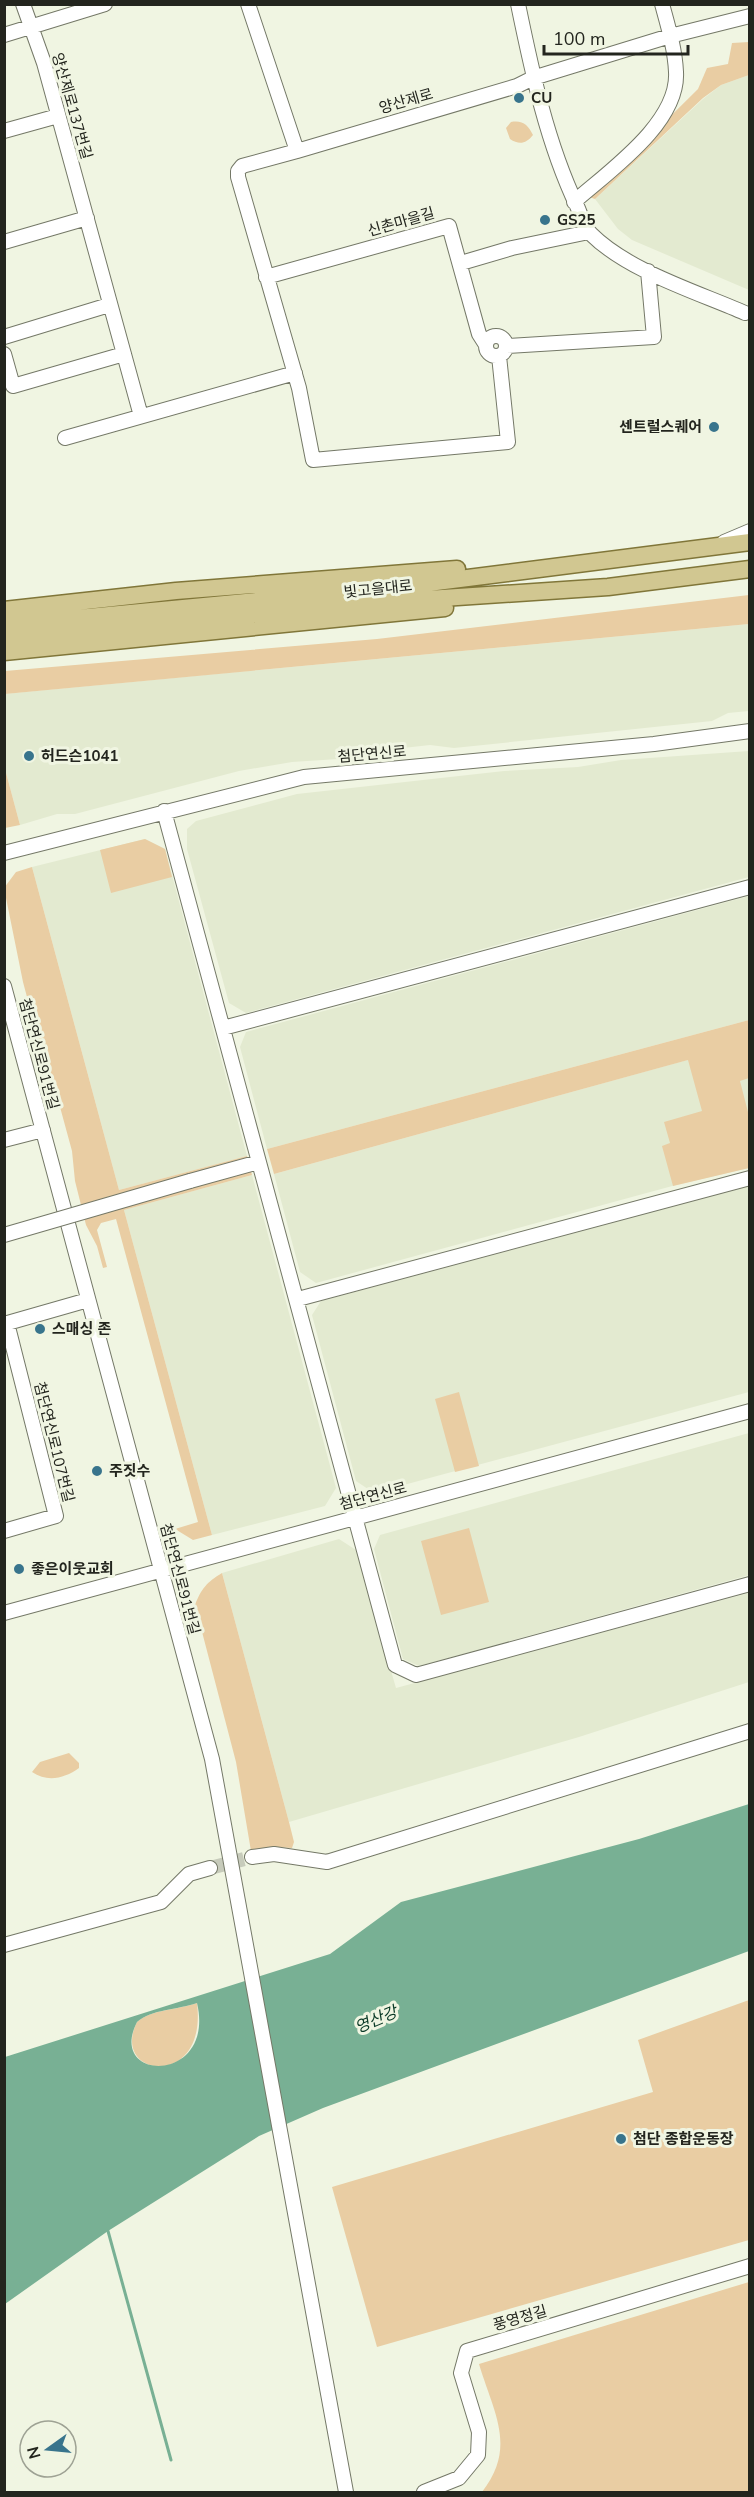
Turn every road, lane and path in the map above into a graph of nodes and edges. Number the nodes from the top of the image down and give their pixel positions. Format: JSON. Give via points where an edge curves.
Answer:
{"nodes":[{"id":1,"x":23,"y":4,"type":"edge"},
{"id":2,"x":105,"y":4,"type":"edge"},
{"id":3,"x":248,"y":4,"type":"edge"},
{"id":4,"x":518,"y":4,"type":"edge"},
{"id":5,"x":662,"y":4,"type":"edge"},
{"id":6,"x":750,"y":16,"type":"edge"},
{"id":7,"x":30,"y":27,"type":"junction"},
{"id":8,"x":4,"y":35,"type":"edge"},
{"id":9,"x":670,"y":36,"type":"junction"},
{"id":10,"x":533,"y":78,"type":"junction"},
{"id":11,"x":58,"y":116,"type":"junction"},
{"id":12,"x":4,"y":131,"type":"edge"},
{"id":13,"x":297,"y":151,"type":"junction"},
{"id":14,"x":574,"y":202,"type":"junction"},
{"id":15,"x":87,"y":218,"type":"junction"},
{"id":16,"x":589,"y":232,"type":"junction"},
{"id":17,"x":4,"y":242,"type":"edge"},
{"id":18,"x":461,"y":263,"type":"junction"},
{"id":19,"x":648,"y":271,"type":"junction"},
{"id":20,"x":266,"y":277,"type":"junction"},
{"id":21,"x":110,"y":305,"type":"junction"},
{"id":22,"x":747,"y":313,"type":"edge"},
{"id":23,"x":750,"y":328,"type":"edge"},
{"id":24,"x":4,"y":337,"type":"edge"},
{"id":25,"x":503,"y":351,"type":"junction"},
{"id":26,"x":4,"y":354,"type":"edge"},
{"id":27,"x":124,"y":354,"type":"junction"},
{"id":28,"x":295,"y":373,"type":"junction"},
{"id":29,"x":141,"y":416,"type":"junction"},
{"id":30,"x":65,"y":438,"type":"dead end"},
{"id":31,"x":750,"y":531,"type":"edge"},
{"id":32,"x":750,"y":542,"type":"edge"},
{"id":33,"x":713,"y":546,"type":"junction"},
{"id":34,"x":605,"y":560,"type":"junction"},
{"id":35,"x":750,"y":569,"type":"edge"},
{"id":36,"x":718,"y":573,"type":"junction"},
{"id":37,"x":750,"y":575,"type":"edge"},
{"id":38,"x":608,"y":587,"type":"junction"},
{"id":39,"x":4,"y":610,"type":"edge"},
{"id":40,"x":4,"y":625,"type":"edge"},
{"id":41,"x":4,"y":639,"type":"edge"},
{"id":42,"x":4,"y":652,"type":"edge"},
{"id":43,"x":750,"y":731,"type":"edge"},
{"id":44,"x":164,"y":811,"type":"junction"},
{"id":45,"x":4,"y":853,"type":"edge"},
{"id":46,"x":750,"y":887,"type":"edge"},
{"id":47,"x":4,"y":986,"type":"edge"},
{"id":48,"x":223,"y":1028,"type":"junction"},
{"id":49,"x":43,"y":1130,"type":"junction"},
{"id":50,"x":4,"y":1140,"type":"edge"},
{"id":51,"x":259,"y":1161,"type":"junction"},
{"id":52,"x":750,"y":1178,"type":"edge"},
{"id":53,"x":4,"y":1235,"type":"edge"},
{"id":54,"x":298,"y":1299,"type":"junction"},
{"id":55,"x":88,"y":1300,"type":"junction"},
{"id":56,"x":6,"y":1323,"type":"edge"},
{"id":57,"x":750,"y":1411,"type":"edge"},
{"id":58,"x":356,"y":1517,"type":"junction"},
{"id":59,"x":4,"y":1531,"type":"edge"},
{"id":60,"x":161,"y":1571,"type":"junction"},
{"id":61,"x":750,"y":1584,"type":"edge"},
{"id":62,"x":4,"y":1613,"type":"edge"},
{"id":63,"x":750,"y":1731,"type":"edge"},
{"id":64,"x":252,"y":1857,"type":"tunnel mouth"},
{"id":65,"x":210,"y":1868,"type":"tunnel mouth"},
{"id":66,"x":4,"y":1945,"type":"edge"},
{"id":67,"x":750,"y":2266,"type":"edge"},
{"id":68,"x":346,"y":2493,"type":"edge"},
{"id":69,"x":424,"y":2493,"type":"edge"}],
"edges":[{"from":1,"to":7,"type":"street","name":"양산제로137번길"},
{"from":2,"to":7,"type":"street"},
{"from":3,"to":13,"type":"street"},
{"from":4,"to":10,"type":"street"},
{"from":5,"to":9,"type":"street"},
{"from":6,"to":9,"type":"street","name":"양산제로"},
{"from":7,"to":8,"type":"street"},
{"from":7,"to":11,"type":"street","name":"양산제로137번길"},
{"from":9,"to":10,"type":"street","name":"양산제로"},
{"from":9,"to":14,"type":"street","via":[[677,73],[668,110],[619,163]]},
{"from":10,"to":13,"type":"street","name":"양산제로"},
{"from":10,"to":14,"type":"street"},
{"from":11,"to":12,"type":"street"},
{"from":11,"to":15,"type":"street","name":"양산제로137번길"},
{"from":13,"to":20,"type":"street","name":"양산제로","via":[[242,166],[238,171]]},
{"from":14,"to":16,"type":"street"},
{"from":15,"to":17,"type":"street"},
{"from":15,"to":21,"type":"street","name":"양산제로137번길"},
{"from":16,"to":18,"type":"street"},
{"from":16,"to":19,"type":"street","via":[[607,248]]},
{"from":18,"to":20,"type":"street","name":"신촌마을길","via":[[449,226]]},
{"from":18,"to":25,"type":"street","via":[[479,333],[490,354]]},
{"from":19,"to":22,"type":"street"},
{"from":19,"to":25,"type":"street","via":[[654,337]]},
{"from":20,"to":28,"type":"street"},
{"from":21,"to":24,"type":"street"},
{"from":21,"to":27,"type":"street","name":"양산제로137번길"},
{"from":22,"to":23,"type":"street"},
{"from":25,"to":28,"type":"street","via":[[508,442],[313,460]]},
{"from":26,"to":27,"type":"street","via":[[13,386]]},
{"from":27,"to":29,"type":"street","name":"양산제로137번길"},
{"from":28,"to":29,"type":"street"},
{"from":29,"to":30,"type":"street"},
{"from":31,"to":33,"type":"street"},
{"from":32,"to":33,"type":"main road","name":"빛고을대로"},
{"from":33,"to":34,"type":"main road","name":"빛고을대로"},
{"from":34,"to":39,"type":"main road","via":[[370,574]]},
{"from":34,"to":40,"type":"main road","name":"빛고을대로","via":[[381,589]]},
{"from":35,"to":36,"type":"main road","name":"빛고을대로"},
{"from":36,"to":37,"type":"street"},
{"from":36,"to":38,"type":"main road","name":"빛고을대로"},
{"from":38,"to":41,"type":"main road","name":"빛고을대로","via":[[383,603]]},
{"from":38,"to":42,"type":"main road","via":[[385,616]]},
{"from":43,"to":44,"type":"street","name":"첨단연신로","via":[[654,744],[304,777]]},
{"from":44,"to":45,"type":"street","name":"첨단연신로"},
{"from":44,"to":48,"type":"street"},
{"from":46,"to":48,"type":"street"},
{"from":47,"to":49,"type":"street","name":"첨단연신로91번길"},
{"from":48,"to":51,"type":"street"},
{"from":49,"to":50,"type":"street","name":"첨단연신로91번길"},
{"from":49,"to":55,"type":"street","name":"첨단연신로91번길"},
{"from":51,"to":53,"type":"street","bridge":true},
{"from":51,"to":54,"type":"street"},
{"from":52,"to":54,"type":"street"},
{"from":54,"to":58,"type":"street"},
{"from":55,"to":56,"type":"street"},
{"from":55,"to":60,"type":"street","name":"첨단연신로91번길"},
{"from":56,"to":59,"type":"street","name":"첨단연신로107번길","via":[[56,1516]]},
{"from":57,"to":58,"type":"street","name":"첨단연신로"},
{"from":58,"to":60,"type":"street","name":"첨단연신로"},
{"from":58,"to":61,"type":"street","via":[[395,1665],[416,1675]]},
{"from":60,"to":62,"type":"street","name":"첨단연신로"},
{"from":60,"to":68,"type":"street","name":"첨단연신로91번길","via":[[212,1759]]},
{"from":63,"to":64,"type":"street","via":[[327,1862],[274,1854]]},
{"from":65,"to":66,"type":"street","via":[[189,1874],[161,1902]]},
{"from":67,"to":69,"type":"street","name":"풍영정길","via":[[467,2351],[461,2373],[479,2432],[478,2455],[459,2478]]}]}
